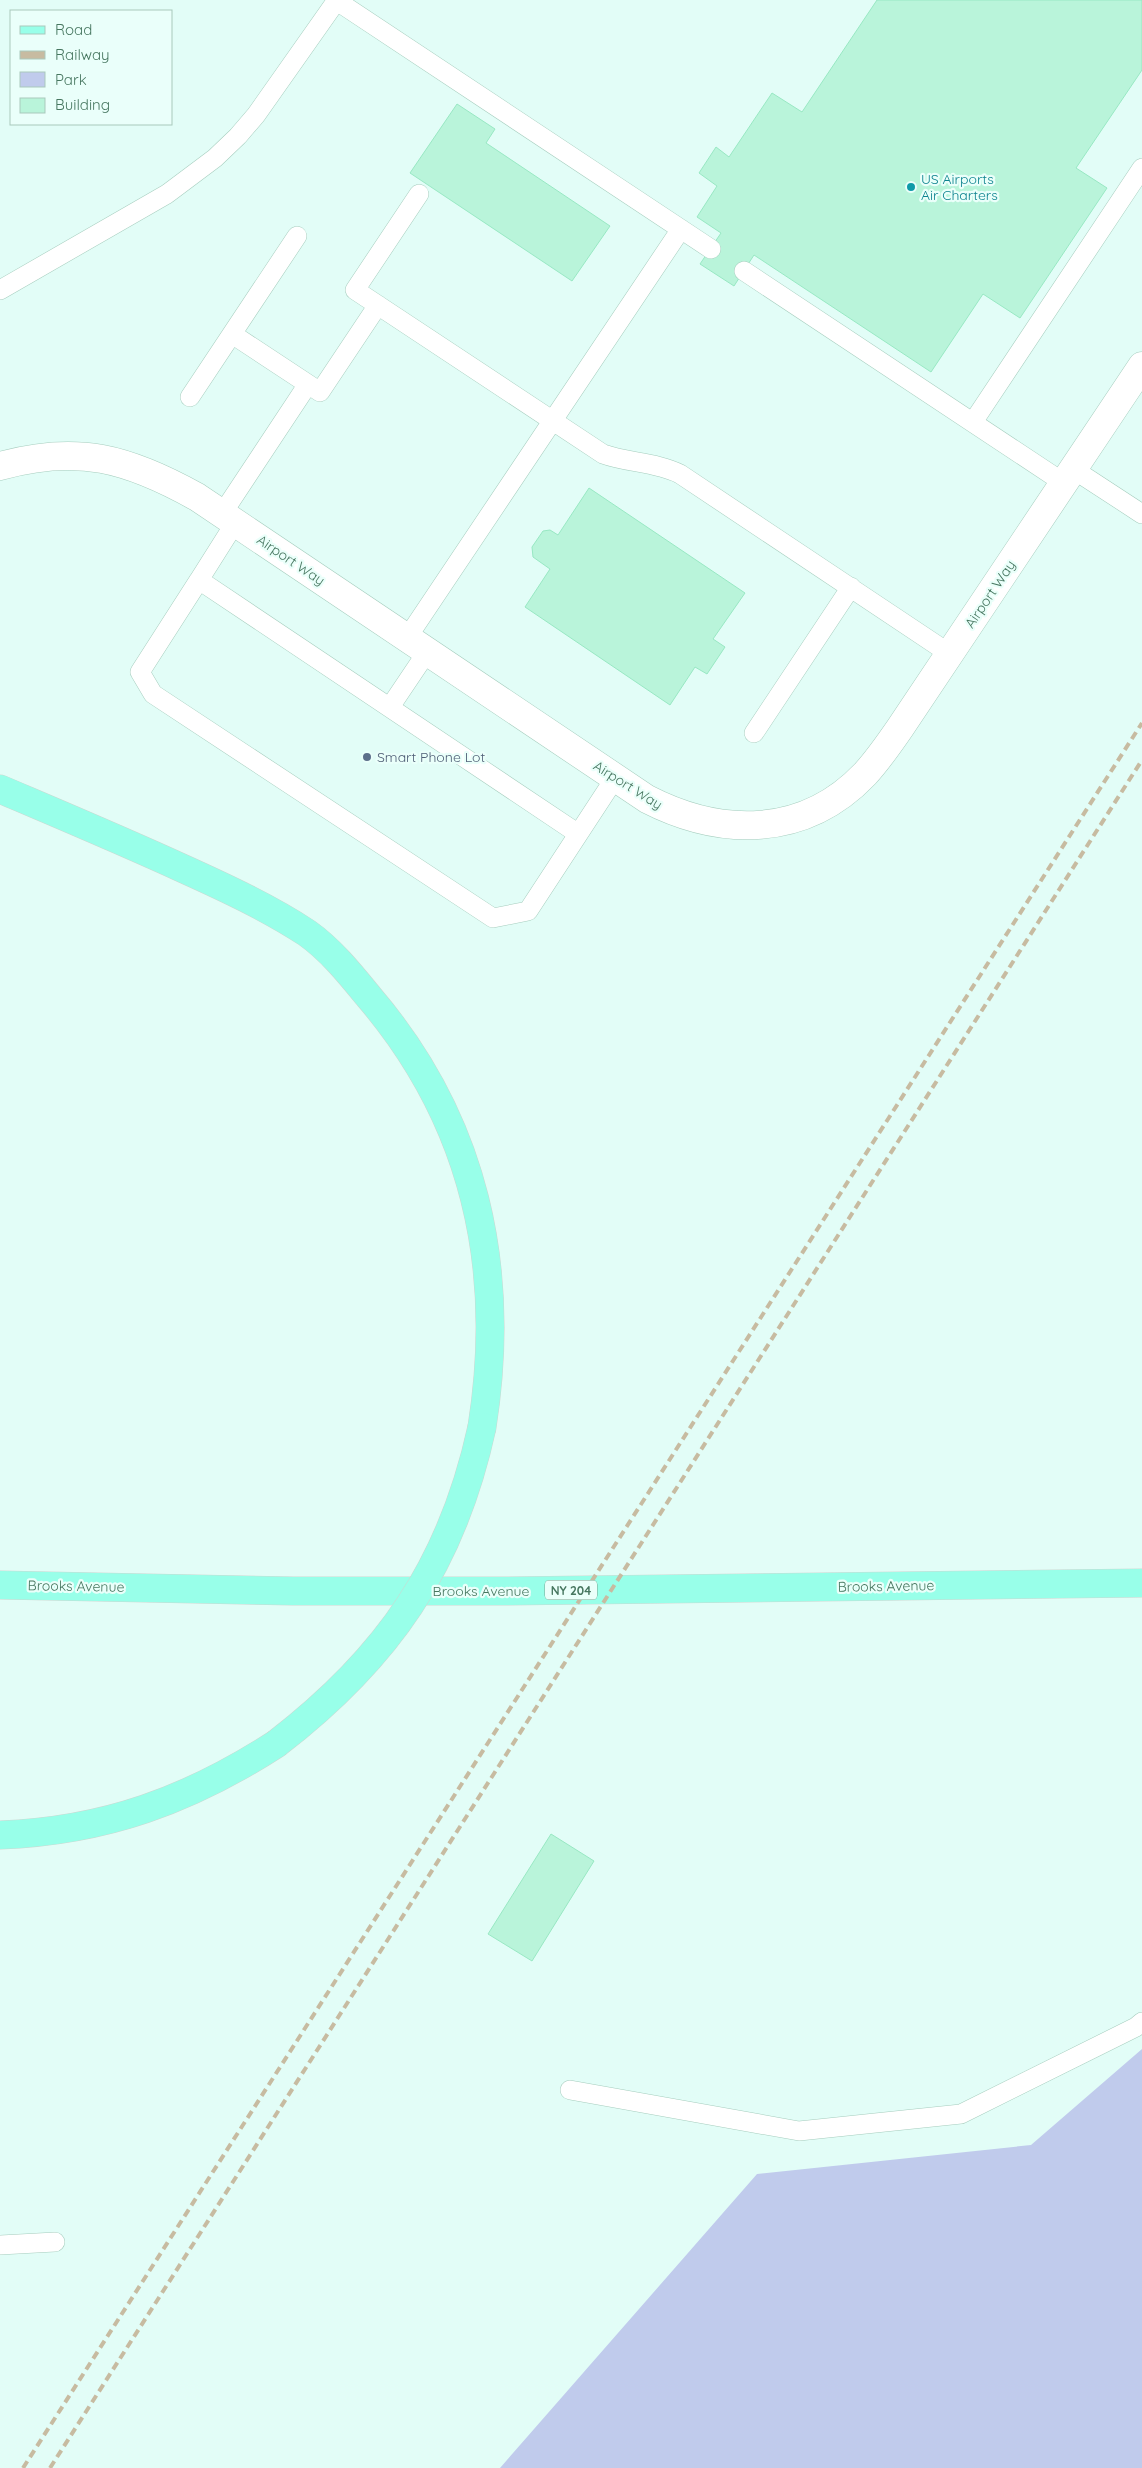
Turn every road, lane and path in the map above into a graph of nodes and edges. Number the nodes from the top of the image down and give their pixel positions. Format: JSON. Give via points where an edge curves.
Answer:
{"nodes":[{"id":1,"x":337,"y":0,"type":"edge"},
{"id":2,"x":1142,"y":168,"type":"edge"},
{"id":3,"x":419,"y":194,"type":"dead end"},
{"id":4,"x":681,"y":229,"type":"junction"},
{"id":5,"x":297,"y":236,"type":"dead end"},
{"id":6,"x":711,"y":248,"type":"dead end"},
{"id":7,"x":744,"y":271,"type":"dead end"},
{"id":8,"x":0,"y":290,"type":"edge"},
{"id":9,"x":378,"y":305,"type":"junction"},
{"id":10,"x":232,"y":334,"type":"junction"},
{"id":11,"x":1142,"y":366,"type":"edge"},
{"id":12,"x":308,"y":384,"type":"junction"},
{"id":13,"x":190,"y":396,"type":"dead end"},
{"id":14,"x":553,"y":421,"type":"junction"},
{"id":15,"x":973,"y":422,"type":"junction"},
{"id":16,"x":0,"y":466,"type":"edge"},
{"id":17,"x":1069,"y":476,"type":"junction"},
{"id":18,"x":1142,"y":514,"type":"edge"},
{"id":19,"x":228,"y":518,"type":"junction"},
{"id":20,"x":199,"y":580,"type":"junction"},
{"id":21,"x":851,"y":587,"type":"junction"},
{"id":22,"x":417,"y":645,"type":"junction"},
{"id":23,"x":950,"y":654,"type":"junction"},
{"id":24,"x":390,"y":707,"type":"junction"},
{"id":25,"x":754,"y":732,"type":"dead end"},
{"id":26,"x":615,"y":778,"type":"junction"},
{"id":27,"x":0,"y":789,"type":"edge"},
{"id":28,"x":578,"y":833,"type":"junction"},
{"id":29,"x":1142,"y":1583,"type":"edge"},
{"id":30,"x":0,"y":1585,"type":"edge"},
{"id":31,"x":0,"y":1835,"type":"edge"},
{"id":32,"x":1142,"y":2022,"type":"edge"},
{"id":33,"x":570,"y":2090,"type":"dead end"},
{"id":34,"x":54,"y":2242,"type":"dead end"},
{"id":35,"x":0,"y":2245,"type":"edge"}],
"edges":[{"from":1,"to":4,"type":"lane"},
{"from":1,"to":8,"type":"lane","via":[[256,115],[215,158],[166,194]]},
{"from":2,"to":15,"type":"lane"},
{"from":3,"to":9,"type":"lane","via":[[355,290]]},
{"from":4,"to":6,"type":"lane"},
{"from":4,"to":14,"type":"lane"},
{"from":5,"to":10,"type":"lane"},
{"from":7,"to":15,"type":"lane"},
{"from":9,"to":12,"type":"lane","via":[[320,392]]},
{"from":9,"to":14,"type":"lane"},
{"from":10,"to":12,"type":"lane"},
{"from":10,"to":13,"type":"lane"},
{"from":11,"to":17,"type":"street","name":"Airport Way"},
{"from":12,"to":19,"type":"lane"},
{"from":14,"to":21,"type":"lane","via":[[603,454],[680,474]]},
{"from":14,"to":22,"type":"lane"},
{"from":15,"to":17,"type":"lane"},
{"from":16,"to":19,"type":"street","name":"Airport Way","via":[[61,456],[111,460],[155,474]]},
{"from":17,"to":18,"type":"lane"},
{"from":17,"to":23,"type":"street","name":"Airport Way"},
{"from":19,"to":20,"type":"lane"},
{"from":19,"to":22,"type":"street","name":"Airport Way"},
{"from":20,"to":24,"type":"lane"},
{"from":20,"to":28,"type":"lane","via":[[140,672],[152,694],[494,918],[528,911]]},
{"from":21,"to":23,"type":"lane"},
{"from":21,"to":25,"type":"lane"},
{"from":22,"to":24,"type":"lane"},
{"from":22,"to":26,"type":"street","name":"Airport Way"},
{"from":23,"to":26,"type":"street","name":"Airport Way","via":[[866,773],[838,796],[805,814],[767,825],[728,826],[667,809]]},
{"from":24,"to":28,"type":"lane"},
{"from":26,"to":28,"type":"lane"},
{"from":27,"to":31,"type":"main road","bridge":true,"via":[[201,877],[279,917],[309,935],[328,952],[380,1009],[418,1062],[434,1091],[461,1156],[480,1221],[492,1317],[489,1383],[482,1427],[456,1518],[428,1577],[410,1606],[391,1633],[346,1683],[276,1744],[178,1798],[82,1826]]},
{"from":29,"to":30,"type":"main road","name":"Brooks Avenue","number":"NY 204","via":[[500,1591]]},
{"from":32,"to":33,"type":"lane","via":[[961,2114],[799,2131]]},
{"from":34,"to":35,"type":"lane"}]}
